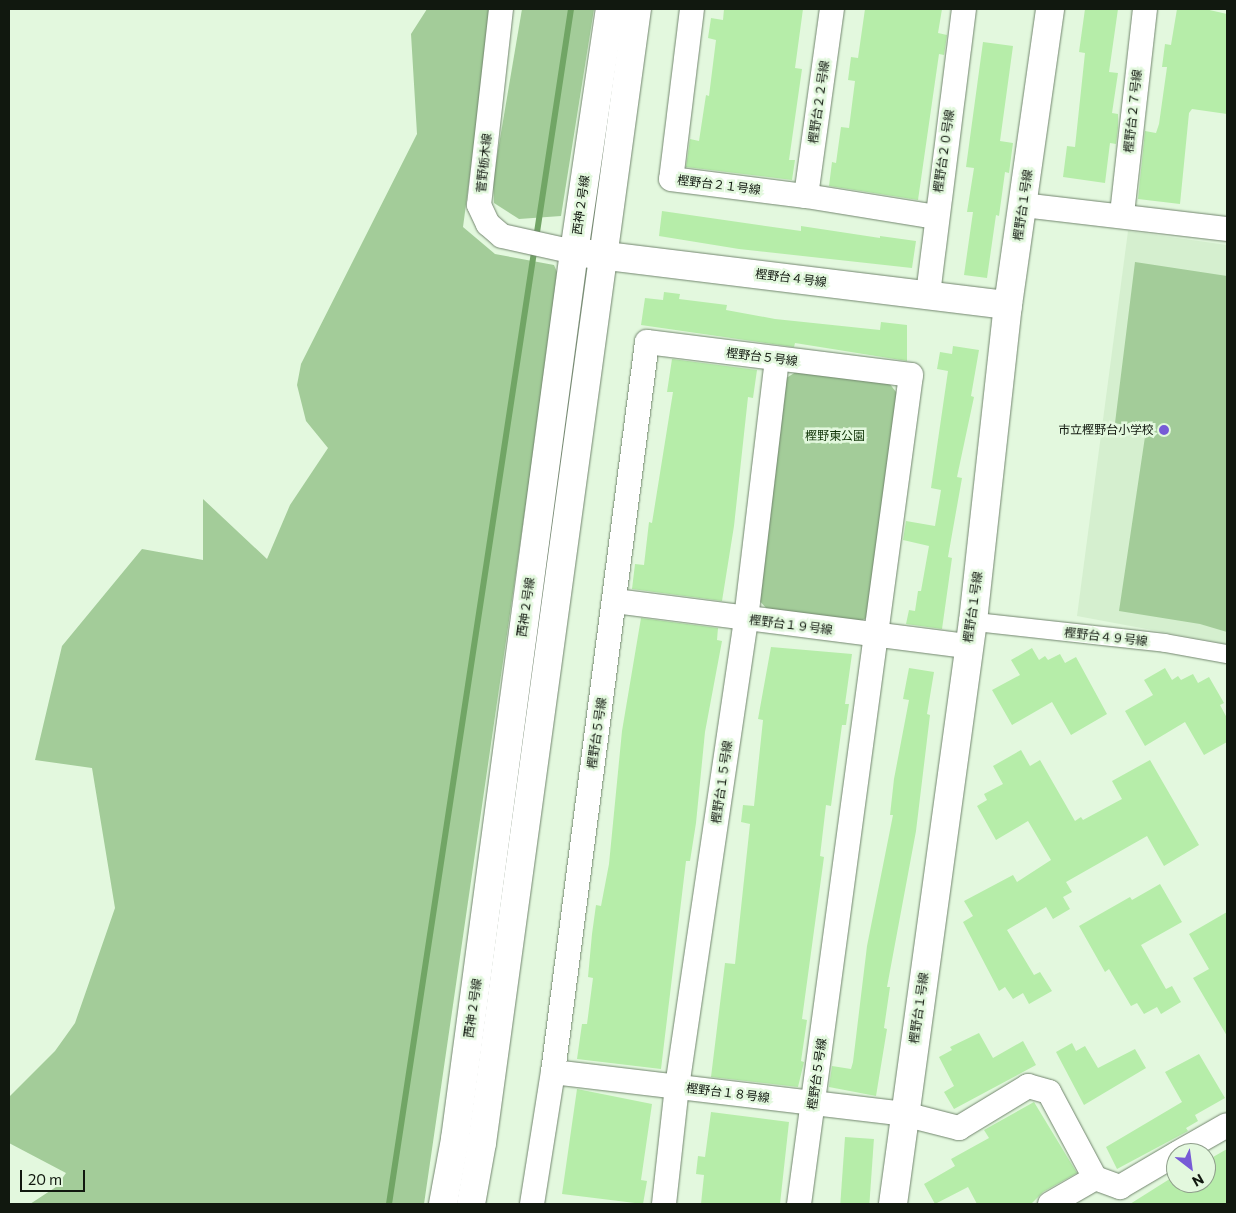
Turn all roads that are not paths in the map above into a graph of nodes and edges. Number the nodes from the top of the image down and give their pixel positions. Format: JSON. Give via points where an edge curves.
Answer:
{"nodes":[{"id":1,"x":501,"y":9,"type":"edge"},
{"id":2,"x":610,"y":9,"type":"edge"},
{"id":3,"x":637,"y":9,"type":"edge"},
{"id":4,"x":692,"y":9,"type":"edge"},
{"id":5,"x":832,"y":9,"type":"edge"},
{"id":6,"x":964,"y":9,"type":"edge"},
{"id":7,"x":1050,"y":9,"type":"edge"},
{"id":8,"x":1145,"y":9,"type":"edge"},
{"id":9,"x":806,"y":196,"type":"junction"},
{"id":10,"x":1023,"y":205,"type":"junction"},
{"id":11,"x":1122,"y":214,"type":"junction"},
{"id":12,"x":935,"y":218,"type":"junction"},
{"id":13,"x":1227,"y":229,"type":"edge"},
{"id":14,"x":563,"y":249,"type":"junction"},
{"id":15,"x":601,"y":256,"type":"junction"},
{"id":16,"x":928,"y":294,"type":"junction"},
{"id":17,"x":1008,"y":306,"type":"junction"},
{"id":18,"x":777,"y":359,"type":"junction"},
{"id":19,"x":615,"y":600,"type":"junction"},
{"id":20,"x":746,"y":619,"type":"junction"},
{"id":21,"x":985,"y":623,"type":"dead end"},
{"id":22,"x":876,"y":635,"type":"junction"},
{"id":23,"x":968,"y":646,"type":"junction"},
{"id":24,"x":1227,"y":654,"type":"edge"},
{"id":25,"x":552,"y":1072,"type":"junction"},
{"id":26,"x":677,"y":1087,"type":"junction"},
{"id":27,"x":813,"y":1103,"type":"junction"},
{"id":28,"x":904,"y":1114,"type":"junction"},
{"id":29,"x":1227,"y":1125,"type":"edge"},
{"id":30,"x":1196,"y":1143,"type":"edge"},
{"id":31,"x":1166,"y":1160,"type":"edge"},
{"id":32,"x":1095,"y":1178,"type":"junction"},
{"id":33,"x":443,"y":1204,"type":"edge"},
{"id":34,"x":471,"y":1204,"type":"edge"},
{"id":35,"x":532,"y":1204,"type":"edge"},
{"id":36,"x":664,"y":1204,"type":"edge"},
{"id":37,"x":799,"y":1204,"type":"edge"},
{"id":38,"x":894,"y":1204,"type":"edge"},
{"id":39,"x":1050,"y":1204,"type":"edge"}],
"edges":[{"from":1,"to":14,"type":"street","name":"菅野栃木線","via":[[479,205],[488,224],[502,236]]},
{"from":2,"to":14,"type":"street","name":"西神２号線"},
{"from":3,"to":15,"type":"street"},
{"from":4,"to":9,"type":"street","name":"樫野台２１号線","via":[[671,180]]},
{"from":5,"to":9,"type":"street","name":"樫野台２２号線"},
{"from":6,"to":12,"type":"street","name":"樫野台２０号線"},
{"from":7,"to":10,"type":"street","name":"樫野台１号線"},
{"from":8,"to":11,"type":"street","name":"樫野台２７号線"},
{"from":9,"to":12,"type":"street","name":"樫野台２１号線"},
{"from":10,"to":11,"type":"street"},
{"from":10,"to":17,"type":"street","name":"樫野台１号線"},
{"from":11,"to":13,"type":"street"},
{"from":12,"to":16,"type":"street","name":"樫野台２０号線"},
{"from":14,"to":15,"type":"street","name":"樫野台４号線"},
{"from":14,"to":33,"type":"street","name":"西神２号線","via":[[455,1139]]},
{"from":15,"to":16,"type":"street","name":"樫野台４号線"},
{"from":15,"to":34,"type":"street"},
{"from":16,"to":17,"type":"street","name":"樫野台４号線"},
{"from":17,"to":23,"type":"street","name":"樫野台１号線"},
{"from":18,"to":19,"type":"street","name":"樫野台５号線","via":[[647,342]]},
{"from":18,"to":20,"type":"street","name":"樫野台１５号線"},
{"from":18,"to":22,"type":"street","name":"樫野台５号線","via":[[911,375]]},
{"from":19,"to":20,"type":"street","name":"樫野台１９号線"},
{"from":19,"to":25,"type":"street","name":"樫野台５号線"},
{"from":20,"to":22,"type":"street","name":"樫野台１９号線"},
{"from":20,"to":26,"type":"street","name":"樫野台１５号線"},
{"from":21,"to":24,"type":"street","name":"樫野台４９号線","via":[[1165,643]]},
{"from":22,"to":23,"type":"street","name":"樫野台１９号線"},
{"from":22,"to":27,"type":"street","name":"樫野台５号線"},
{"from":23,"to":28,"type":"street","name":"樫野台１号線"},
{"from":25,"to":26,"type":"street","name":"樫野台１８号線"},
{"from":25,"to":35,"type":"street","name":"樫野台５号線"},
{"from":26,"to":27,"type":"street","name":"樫野台１８号線"},
{"from":26,"to":36,"type":"street","name":"樫野台１５号線"},
{"from":27,"to":28,"type":"street","name":"樫野台１８号線"},
{"from":27,"to":37,"type":"street","name":"樫野台５号線"},
{"from":28,"to":32,"type":"street","name":"樫野台１８号線","via":[[959,1128],[1028,1086],[1049,1092]]},
{"from":28,"to":38,"type":"street","name":"樫野台１号線"},
{"from":29,"to":30,"type":"street"},
{"from":31,"to":32,"type":"street","via":[[1120,1187]]},
{"from":32,"to":39,"type":"street"}]}
